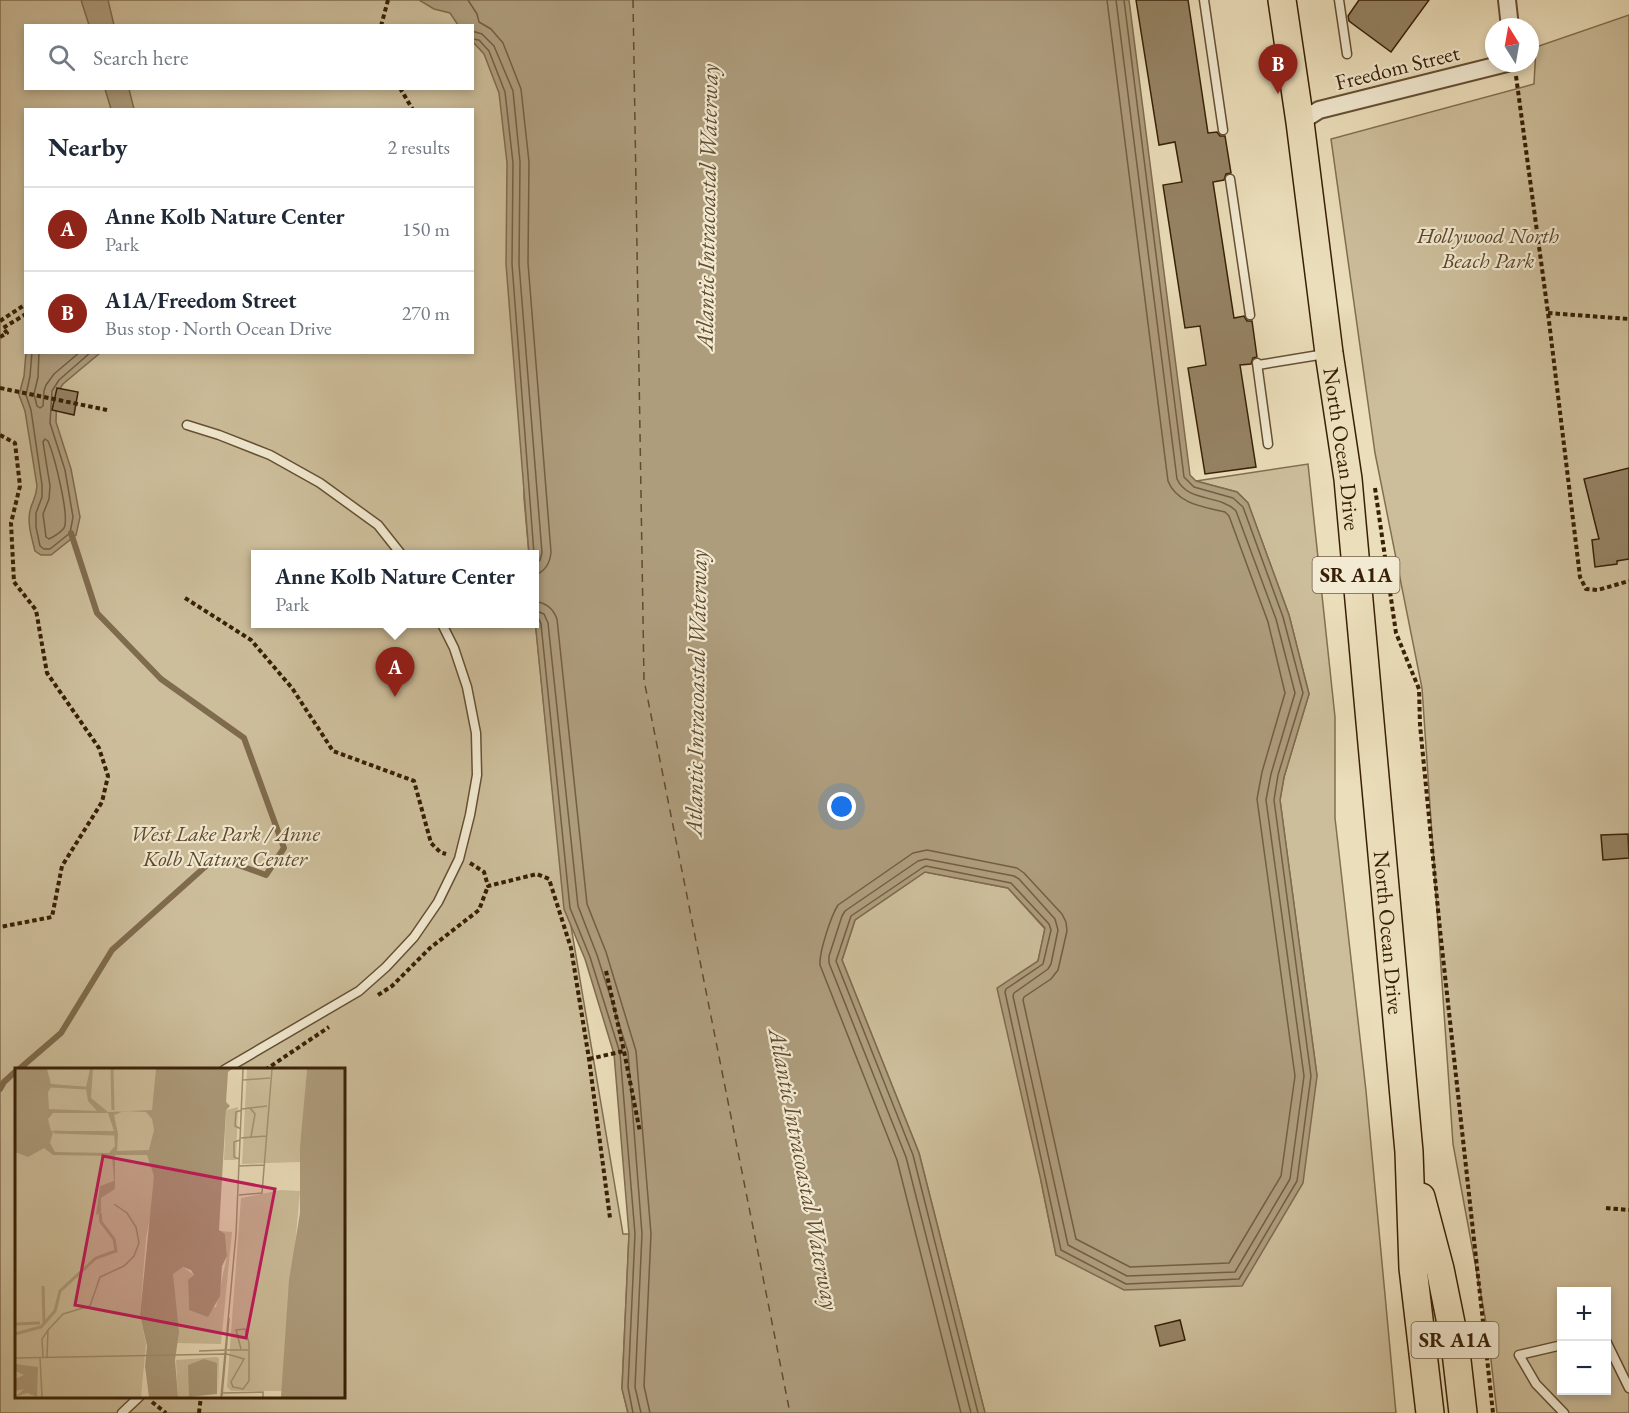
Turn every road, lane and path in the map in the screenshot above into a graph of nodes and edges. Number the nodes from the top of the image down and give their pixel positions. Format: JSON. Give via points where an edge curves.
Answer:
{"nodes":[{"id":1,"x":388,"y":0,"type":"edge"},
{"id":2,"x":1204,"y":0,"type":"edge"},
{"id":3,"x":1281,"y":0,"type":"edge"},
{"id":4,"x":1339,"y":0,"type":"edge"},
{"id":5,"x":1507,"y":0,"type":"edge"},
{"id":6,"x":1509,"y":18,"type":"edge"},
{"id":7,"x":382,"y":24,"type":"edge"},
{"id":8,"x":1347,"y":54,"type":"dead end"},
{"id":9,"x":1498,"y":72,"type":"edge"},
{"id":10,"x":1512,"y":72,"type":"edge"},
{"id":11,"x":401,"y":90,"type":"edge"},
{"id":12,"x":412,"y":108,"type":"edge"},
{"id":13,"x":1300,"y":122,"type":"junction"},
{"id":14,"x":1223,"y":130,"type":"dead end"},
{"id":15,"x":1230,"y":180,"type":"dead end"},
{"id":16,"x":24,"y":305,"type":"edge"},
{"id":17,"x":1548,"y":313,"type":"junction"},
{"id":18,"x":24,"y":315,"type":"edge"},
{"id":19,"x":1250,"y":315,"type":"dead end"},
{"id":20,"x":1629,"y":319,"type":"edge"},
{"id":21,"x":0,"y":321,"type":"edge"},
{"id":22,"x":0,"y":337,"type":"edge"},
{"id":23,"x":1329,"y":353,"type":"junction"},
{"id":24,"x":0,"y":388,"type":"edge"},
{"id":25,"x":107,"y":410,"type":"dead end"},
{"id":26,"x":187,"y":425,"type":"dead end"},
{"id":27,"x":0,"y":435,"type":"edge"},
{"id":28,"x":1268,"y":444,"type":"dead end"},
{"id":29,"x":1374,"y":482,"type":"dead end"},
{"id":30,"x":397,"y":550,"type":"edge"},
{"id":31,"x":1629,"y":581,"type":"edge"},
{"id":32,"x":444,"y":628,"type":"edge"},
{"id":33,"x":0,"y":927,"type":"edge"},
{"id":34,"x":606,"y":971,"type":"dead end"},
{"id":35,"x":624,"y":1051,"type":"junction"},
{"id":36,"x":589,"y":1059,"type":"dead end"},
{"id":37,"x":227,"y":1068,"type":"edge"},
{"id":38,"x":640,"y":1132,"type":"dead end"},
{"id":39,"x":1409,"y":1152,"type":"junction"},
{"id":40,"x":1606,"y":1208,"type":"dead end"},
{"id":41,"x":1629,"y":1210,"type":"edge"},
{"id":42,"x":1557,"y":1346,"type":"edge"},
{"id":43,"x":1611,"y":1351,"type":"edge"},
{"id":44,"x":1629,"y":1388,"type":"edge"},
{"id":45,"x":138,"y":1398,"type":"edge"},
{"id":46,"x":147,"y":1398,"type":"edge"},
{"id":47,"x":201,"y":1398,"type":"edge"},
{"id":48,"x":122,"y":1413,"type":"edge"},
{"id":49,"x":166,"y":1413,"type":"edge"},
{"id":50,"x":199,"y":1413,"type":"edge"},
{"id":51,"x":1430,"y":1413,"type":"edge"},
{"id":52,"x":1463,"y":1413,"type":"edge"},
{"id":53,"x":1492,"y":1413,"type":"edge"},
{"id":54,"x":1564,"y":1413,"type":"edge"}],
"edges":[{"from":1,"to":7,"type":"path"},
{"from":2,"to":14,"type":"lane"},
{"from":3,"to":13,"type":"main road","name":"North Ocean Drive","number":"SR A1A"},
{"from":4,"to":8,"type":"lane"},
{"from":5,"to":6,"type":"street"},
{"from":9,"to":13,"type":"street","name":"Freedom Street","via":[[1319,110]]},
{"from":10,"to":17,"type":"path"},
{"from":11,"to":12,"type":"path"},
{"from":13,"to":23,"type":"main road","name":"North Ocean Drive","number":"SR A1A"},
{"from":15,"to":19,"type":"lane"},
{"from":16,"to":21,"type":"path"},
{"from":17,"to":20,"type":"path"},
{"from":17,"to":31,"type":"path","via":[[1580,577],[1586,589],[1598,590]]},
{"from":18,"to":22,"type":"path","via":[[3,328],[7,333]]},
{"from":23,"to":28,"type":"lane","via":[[1258,364]]},
{"from":23,"to":39,"type":"main road","name":"North Ocean Drive","number":"SR A1A","via":[[1347,479]]},
{"from":24,"to":25,"type":"path"},
{"from":26,"to":30,"type":"lane","via":[[270,455],[320,483],[378,525]]},
{"from":27,"to":33,"type":"path","via":[[15,443],[20,486],[10,523],[14,582],[36,610],[47,673],[99,748],[108,776],[102,802],[62,866],[52,917]]},
{"from":29,"to":53,"type":"path","via":[[1396,633],[1419,689],[1440,930]]},
{"from":32,"to":37,"type":"lane","via":[[467,687],[476,733],[477,775],[459,859],[438,902],[414,937],[359,991]]},
{"from":34,"to":35,"type":"path"},
{"from":35,"to":36,"type":"path"},
{"from":35,"to":38,"type":"path"},
{"from":39,"to":51,"type":"main road","name":"North Ocean Drive","number":"SR A1A","via":[[1413,1268]]},
{"from":39,"to":52,"type":"main road","name":"North Ocean Drive","number":"SR A1A","via":[[1440,1269],[1455,1343]]},
{"from":40,"to":41,"type":"path"},
{"from":42,"to":54,"type":"lane","via":[[1519,1355],[1536,1384]]},
{"from":43,"to":44,"type":"lane"},
{"from":45,"to":48,"type":"lane"},
{"from":46,"to":49,"type":"path"},
{"from":47,"to":50,"type":"path"}]}
